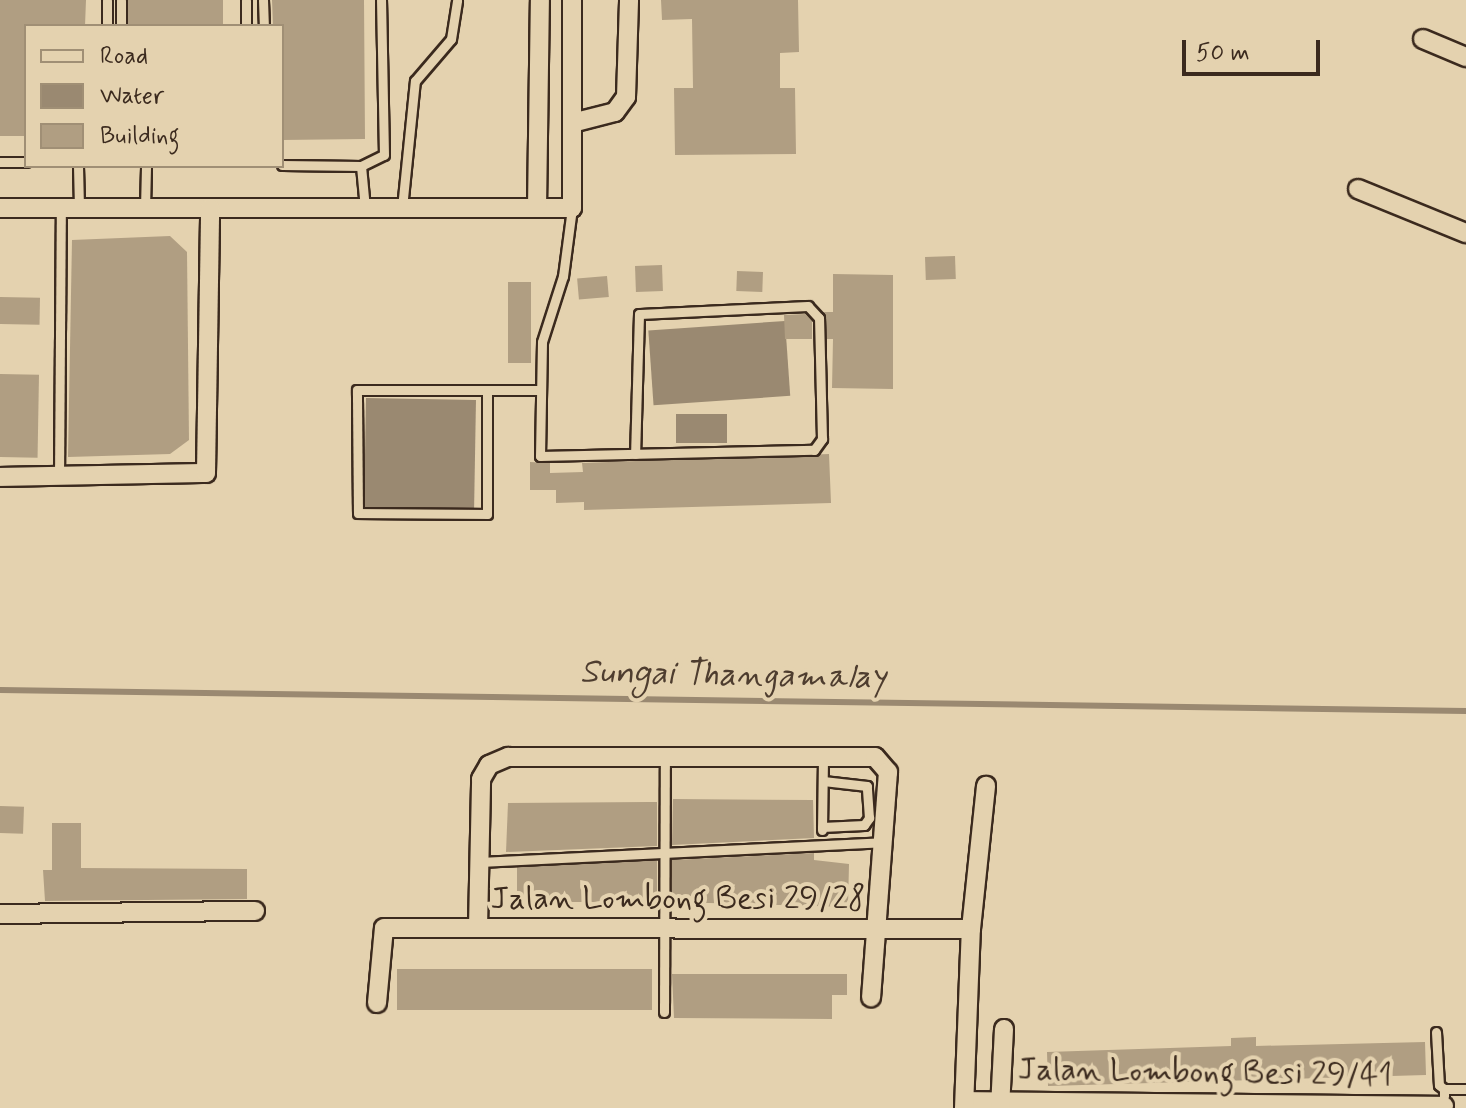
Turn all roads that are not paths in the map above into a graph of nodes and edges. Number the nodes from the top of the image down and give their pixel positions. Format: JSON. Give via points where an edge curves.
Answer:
{"nodes":[{"id":1,"x":107,"y":0,"type":"edge"},
{"id":2,"x":121,"y":0,"type":"edge"},
{"id":3,"x":246,"y":0,"type":"edge"},
{"id":4,"x":263,"y":0,"type":"edge"},
{"id":5,"x":381,"y":0,"type":"edge"},
{"id":6,"x":457,"y":0,"type":"edge"},
{"id":7,"x":540,"y":0,"type":"edge"},
{"id":8,"x":572,"y":0,"type":"edge"},
{"id":9,"x":629,"y":0,"type":"edge"},
{"id":10,"x":107,"y":24,"type":"edge"},
{"id":11,"x":121,"y":24,"type":"edge"},
{"id":12,"x":246,"y":24,"type":"edge"},
{"id":13,"x":264,"y":24,"type":"edge"},
{"id":14,"x":1423,"y":39,"type":"dead end"},
{"id":15,"x":1466,"y":57,"type":"edge"},
{"id":16,"x":572,"y":123,"type":"junction"},
{"id":17,"x":0,"y":162,"type":"edge"},
{"id":18,"x":24,"y":162,"type":"edge"},
{"id":19,"x":284,"y":165,"type":"edge"},
{"id":20,"x":361,"y":166,"type":"junction"},
{"id":21,"x":78,"y":168,"type":"edge"},
{"id":22,"x":146,"y":168,"type":"edge"},
{"id":23,"x":1358,"y":189,"type":"dead end"},
{"id":24,"x":0,"y":208,"type":"edge"},
{"id":25,"x":70,"y":208,"type":"junction"},
{"id":26,"x":145,"y":208,"type":"junction"},
{"id":27,"x":210,"y":208,"type":"junction"},
{"id":28,"x":365,"y":208,"type":"junction"},
{"id":29,"x":402,"y":208,"type":"junction"},
{"id":30,"x":537,"y":208,"type":"junction"},
{"id":31,"x":572,"y":208,"type":"junction"},
{"id":32,"x":1466,"y":233,"type":"edge"},
{"id":33,"x":487,"y":390,"type":"junction"},
{"id":34,"x":541,"y":390,"type":"junction"},
{"id":35,"x":635,"y":454,"type":"junction"},
{"id":36,"x":0,"y":477,"type":"edge"},
{"id":37,"x":59,"y":479,"type":"junction"},
{"id":38,"x":665,"y":757,"type":"junction"},
{"id":39,"x":823,"y":757,"type":"junction"},
{"id":40,"x":823,"y":781,"type":"junction"},
{"id":41,"x":986,"y":786,"type":"dead end"},
{"id":42,"x":822,"y":827,"type":"junction"},
{"id":43,"x":823,"y":842,"type":"junction"},
{"id":44,"x":883,"y":842,"type":"junction"},
{"id":45,"x":665,"y":851,"type":"junction"},
{"id":46,"x":479,"y":862,"type":"junction"},
{"id":47,"x":255,"y":911,"type":"dead end"},
{"id":48,"x":0,"y":914,"type":"edge"},
{"id":49,"x":478,"y":928,"type":"junction"},
{"id":50,"x":664,"y":929,"type":"junction"},
{"id":51,"x":876,"y":929,"type":"junction"},
{"id":52,"x":971,"y":929,"type":"junction"},
{"id":53,"x":871,"y":997,"type":"dead end"},
{"id":54,"x":377,"y":1003,"type":"dead end"},
{"id":55,"x":664,"y":1012,"type":"dead end"},
{"id":56,"x":1004,"y":1029,"type":"dead end"},
{"id":57,"x":1436,"y":1032,"type":"dead end"},
{"id":58,"x":1466,"y":1089,"type":"edge"},
{"id":59,"x":1444,"y":1101,"type":"edge"},
{"id":60,"x":964,"y":1104,"type":"edge"},
{"id":61,"x":1000,"y":1104,"type":"edge"}],
"edges":[{"from":1,"to":10,"type":"lane"},
{"from":2,"to":11,"type":"lane"},
{"from":3,"to":12,"type":"lane"},
{"from":4,"to":13,"type":"lane"},
{"from":5,"to":20,"type":"lane","via":[[384,155]]},
{"from":6,"to":29,"type":"lane","via":[[451,39],[415,81]]},
{"from":7,"to":30,"type":"street"},
{"from":8,"to":16,"type":"street"},
{"from":9,"to":16,"type":"street","via":[[626,97],[615,112]]},
{"from":14,"to":15,"type":"street"},
{"from":16,"to":31,"type":"street"},
{"from":17,"to":18,"type":"lane"},
{"from":19,"to":20,"type":"lane"},
{"from":20,"to":28,"type":"lane"},
{"from":21,"to":25,"type":"lane"},
{"from":22,"to":26,"type":"lane"},
{"from":23,"to":32,"type":"street"},
{"from":24,"to":25,"type":"street"},
{"from":25,"to":26,"type":"street"},
{"from":25,"to":37,"type":"lane"},
{"from":26,"to":27,"type":"street"},
{"from":27,"to":28,"type":"street"},
{"from":27,"to":37,"type":"street","via":[[206,473]]},
{"from":28,"to":29,"type":"street"},
{"from":29,"to":30,"type":"street"},
{"from":30,"to":31,"type":"street"},
{"from":31,"to":34,"type":"lane","via":[[563,276],[542,342]]},
{"from":33,"to":33,"type":"lane","via":[[357,390],[358,513],[487,514]]},
{"from":33,"to":34,"type":"lane"},
{"from":34,"to":35,"type":"lane","via":[[540,456]]},
{"from":35,"to":35,"type":"lane","via":[[639,314],[815,310],[820,446]]},
{"from":36,"to":37,"type":"street"},
{"from":38,"to":39,"type":"street"},
{"from":38,"to":45,"type":"lane"},
{"from":38,"to":46,"type":"street","via":[[508,757],[489,765],[481,779]]},
{"from":39,"to":40,"type":"lane"},
{"from":39,"to":44,"type":"street","via":[[884,761],[888,772]]},
{"from":40,"to":42,"type":"lane"},
{"from":40,"to":42,"type":"lane","via":[[867,786],[869,818],[864,825]]},
{"from":41,"to":52,"type":"street"},
{"from":42,"to":43,"type":"lane"},
{"from":43,"to":44,"type":"lane"},
{"from":43,"to":45,"type":"lane"},
{"from":44,"to":51,"type":"street"},
{"from":45,"to":46,"type":"lane"},
{"from":45,"to":50,"type":"lane"},
{"from":46,"to":49,"type":"street"},
{"from":47,"to":48,"type":"street"},
{"from":49,"to":50,"type":"street","name":"Jalan Lombong Besi 29/28"},
{"from":49,"to":54,"type":"street","name":"Jalan Lombong Besi 29/28","via":[[384,928]]},
{"from":50,"to":51,"type":"street","name":"Jalan Lombong Besi 29/28"},
{"from":50,"to":55,"type":"lane"},
{"from":51,"to":52,"type":"street","name":"Jalan Lombong Besi 29/28"},
{"from":51,"to":53,"type":"street"},
{"from":52,"to":60,"type":"street"},
{"from":56,"to":61,"type":"street"},
{"from":57,"to":59,"type":"lane"},
{"from":58,"to":59,"type":"lane"},
{"from":59,"to":61,"type":"street","name":"Jalan Lombong Besi 29/41"},
{"from":60,"to":61,"type":"street","name":"Jalan Lombong Besi 29/41"}]}
